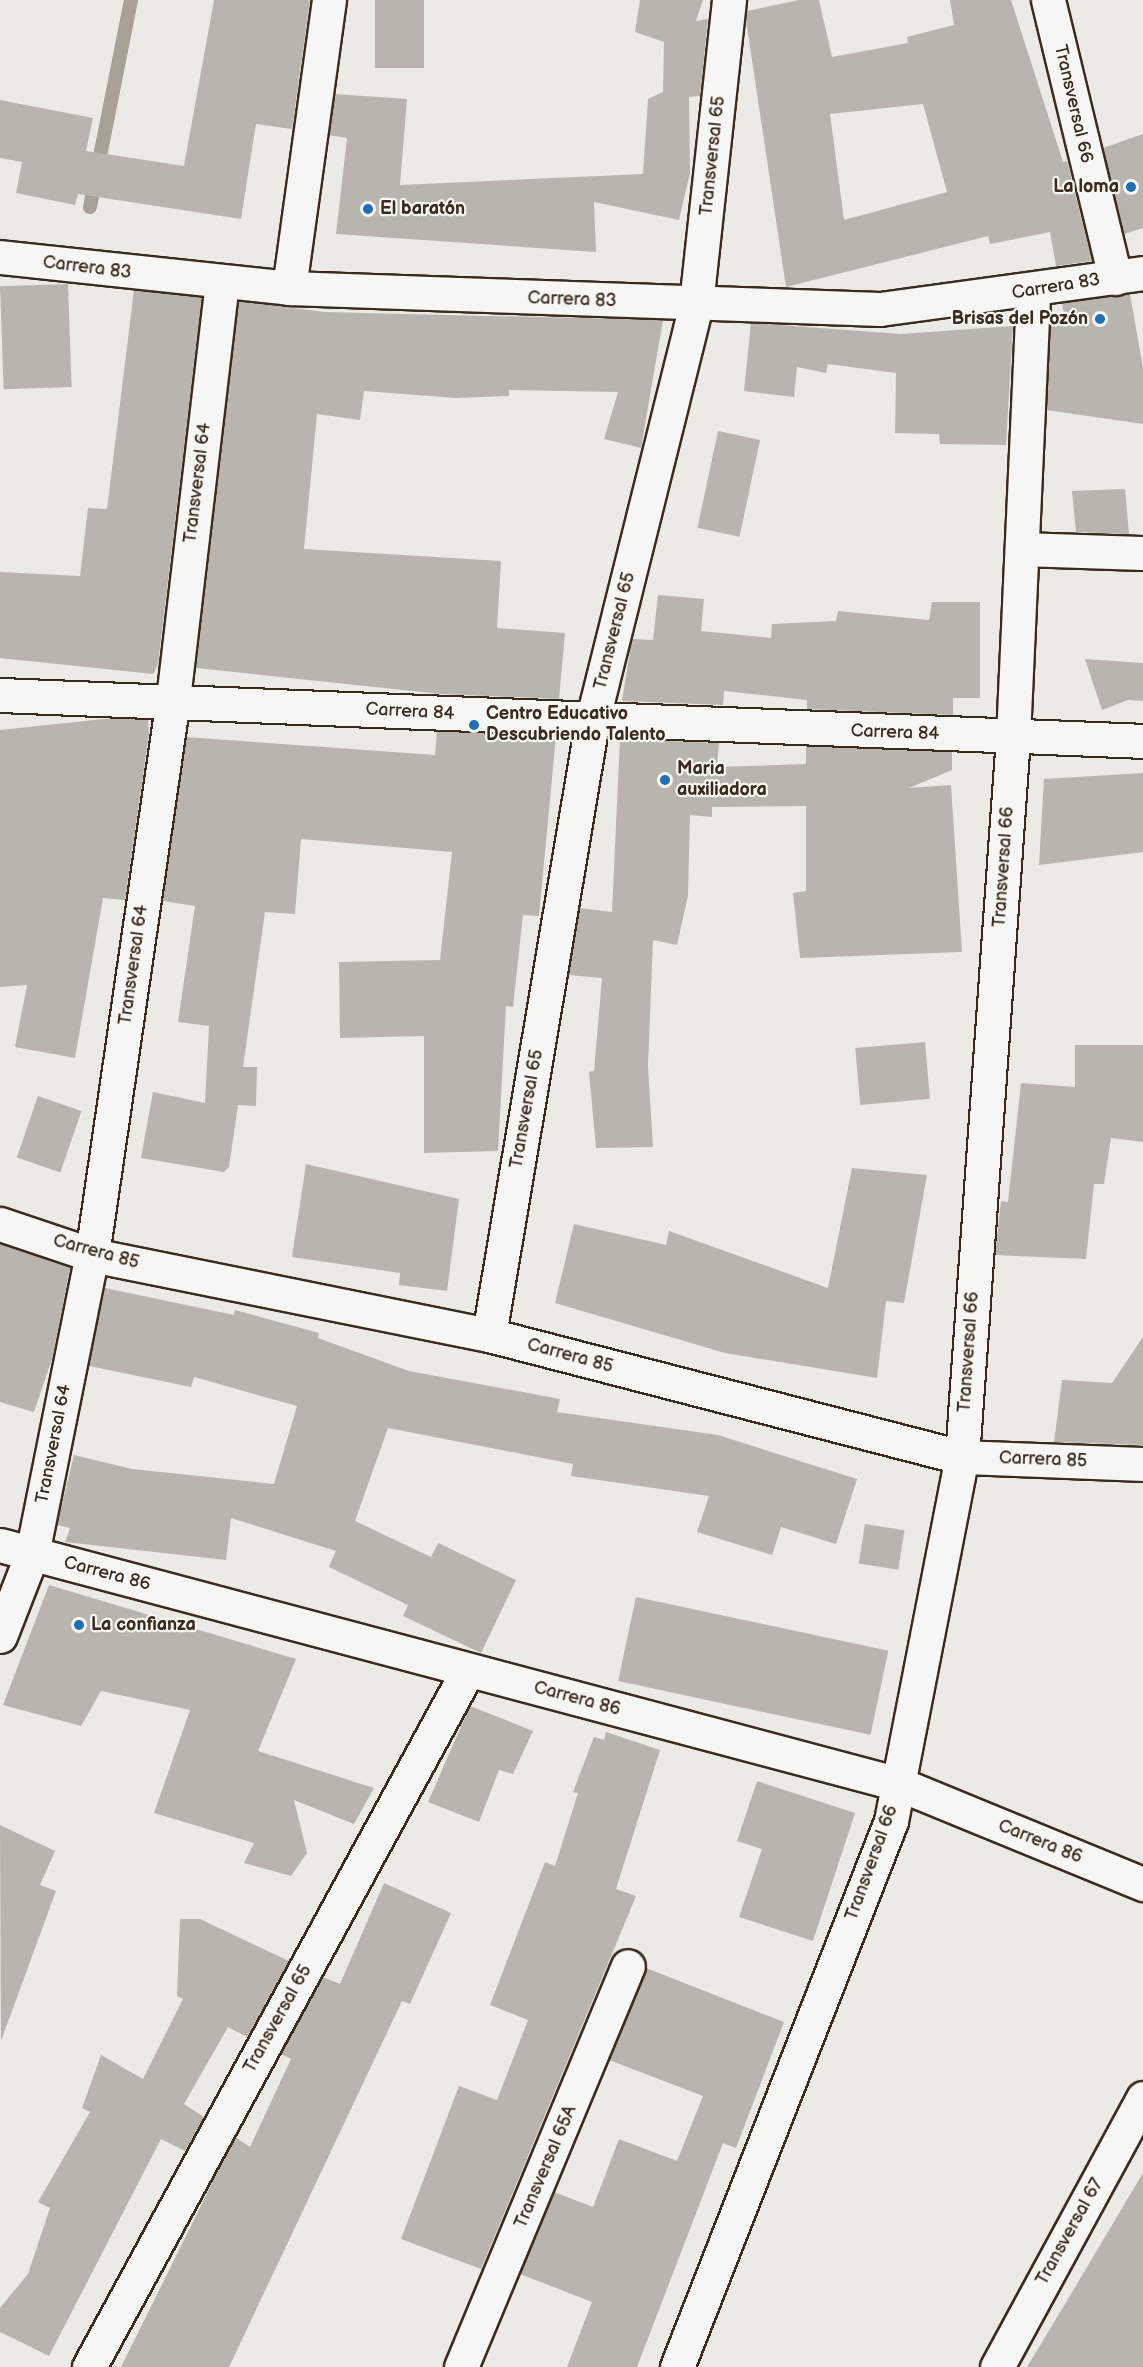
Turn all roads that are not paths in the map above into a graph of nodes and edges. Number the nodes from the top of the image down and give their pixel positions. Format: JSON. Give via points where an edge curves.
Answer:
{"nodes":[{"id":1,"x":329,"y":0,"type":"edge"},
{"id":2,"x":729,"y":0,"type":"edge"},
{"id":3,"x":1048,"y":0,"type":"edge"},
{"id":4,"x":0,"y":257,"type":"edge"},
{"id":5,"x":1129,"y":275,"type":"edge"},
{"id":6,"x":222,"y":284,"type":"junction"},
{"id":7,"x":289,"y":288,"type":"junction"},
{"id":8,"x":1033,"y":292,"type":"junction"},
{"id":9,"x":696,"y":304,"type":"junction"},
{"id":10,"x":1022,"y":549,"type":"junction"},
{"id":11,"x":1143,"y":553,"type":"edge"},
{"id":12,"x":0,"y":696,"type":"edge"},
{"id":13,"x":173,"y":699,"type":"junction"},
{"id":14,"x":592,"y":722,"type":"junction"},
{"id":15,"x":1013,"y":737,"type":"junction"},
{"id":16,"x":1143,"y":741,"type":"edge"},
{"id":17,"x":0,"y":1224,"type":"edge"},
{"id":18,"x":92,"y":1255,"type":"junction"},
{"id":19,"x":489,"y":1335,"type":"junction"},
{"id":20,"x":962,"y":1457,"type":"junction"},
{"id":21,"x":1143,"y":1464,"type":"edge"},
{"id":22,"x":0,"y":1545,"type":"edge"},
{"id":23,"x":32,"y":1554,"type":"junction"},
{"id":24,"x":0,"y":1636,"type":"edge"},
{"id":25,"x":468,"y":1670,"type":"junction"},
{"id":26,"x":899,"y":1784,"type":"junction"},
{"id":27,"x":1143,"y":1884,"type":"edge"},
{"id":28,"x":628,"y":1966,"type":"dead end"},
{"id":29,"x":1143,"y":2098,"type":"edge"},
{"id":30,"x":89,"y":2367,"type":"edge"},
{"id":31,"x":461,"y":2367,"type":"edge"},
{"id":32,"x":677,"y":2367,"type":"edge"},
{"id":33,"x":997,"y":2367,"type":"edge"}],
"edges":[{"from":1,"to":7,"type":"street"},
{"from":2,"to":9,"type":"street","name":"Transversal 65"},
{"from":3,"to":5,"type":"street","name":"Transversal 66"},
{"from":4,"to":6,"type":"street","name":"Carrera 83"},
{"from":5,"to":8,"type":"street","name":"Carrera 83"},
{"from":6,"to":7,"type":"street","name":"Carrera 83"},
{"from":6,"to":13,"type":"street","name":"Transversal 64"},
{"from":7,"to":9,"type":"street","name":"Carrera 83"},
{"from":8,"to":9,"type":"street","name":"Carrera 83","via":[[880,309]]},
{"from":8,"to":10,"type":"street","name":"Transversal 66"},
{"from":9,"to":14,"type":"street","name":"Transversal 65"},
{"from":10,"to":11,"type":"street"},
{"from":10,"to":15,"type":"street","name":"Transversal 66"},
{"from":12,"to":13,"type":"street","name":"Carrera 84"},
{"from":13,"to":14,"type":"street","name":"Carrera 84"},
{"from":13,"to":18,"type":"street","name":"Transversal 64"},
{"from":14,"to":15,"type":"street","name":"Carrera 84"},
{"from":14,"to":19,"type":"street","name":"Transversal 65"},
{"from":15,"to":16,"type":"street","name":"Carrera 84"},
{"from":15,"to":20,"type":"street","name":"Transversal 66"},
{"from":17,"to":18,"type":"street","name":"Carrera 85"},
{"from":18,"to":19,"type":"street","name":"Carrera 85"},
{"from":18,"to":23,"type":"street","name":"Transversal 64"},
{"from":19,"to":20,"type":"street","name":"Carrera 85"},
{"from":20,"to":21,"type":"street","name":"Carrera 85"},
{"from":20,"to":26,"type":"street","name":"Transversal 66"},
{"from":22,"to":23,"type":"street","name":"Carrera 86"},
{"from":23,"to":24,"type":"street","name":"Transversal 64"},
{"from":23,"to":25,"type":"street","name":"Carrera 86"},
{"from":25,"to":26,"type":"street","name":"Carrera 86"},
{"from":25,"to":30,"type":"street","name":"Transversal 65"},
{"from":26,"to":27,"type":"street","name":"Carrera 86"},
{"from":26,"to":32,"type":"street","name":"Transversal 66","via":[[891,1821]]},
{"from":28,"to":31,"type":"street","name":"Transversal 65A"},
{"from":29,"to":33,"type":"street","name":"Transversal 67"}]}
